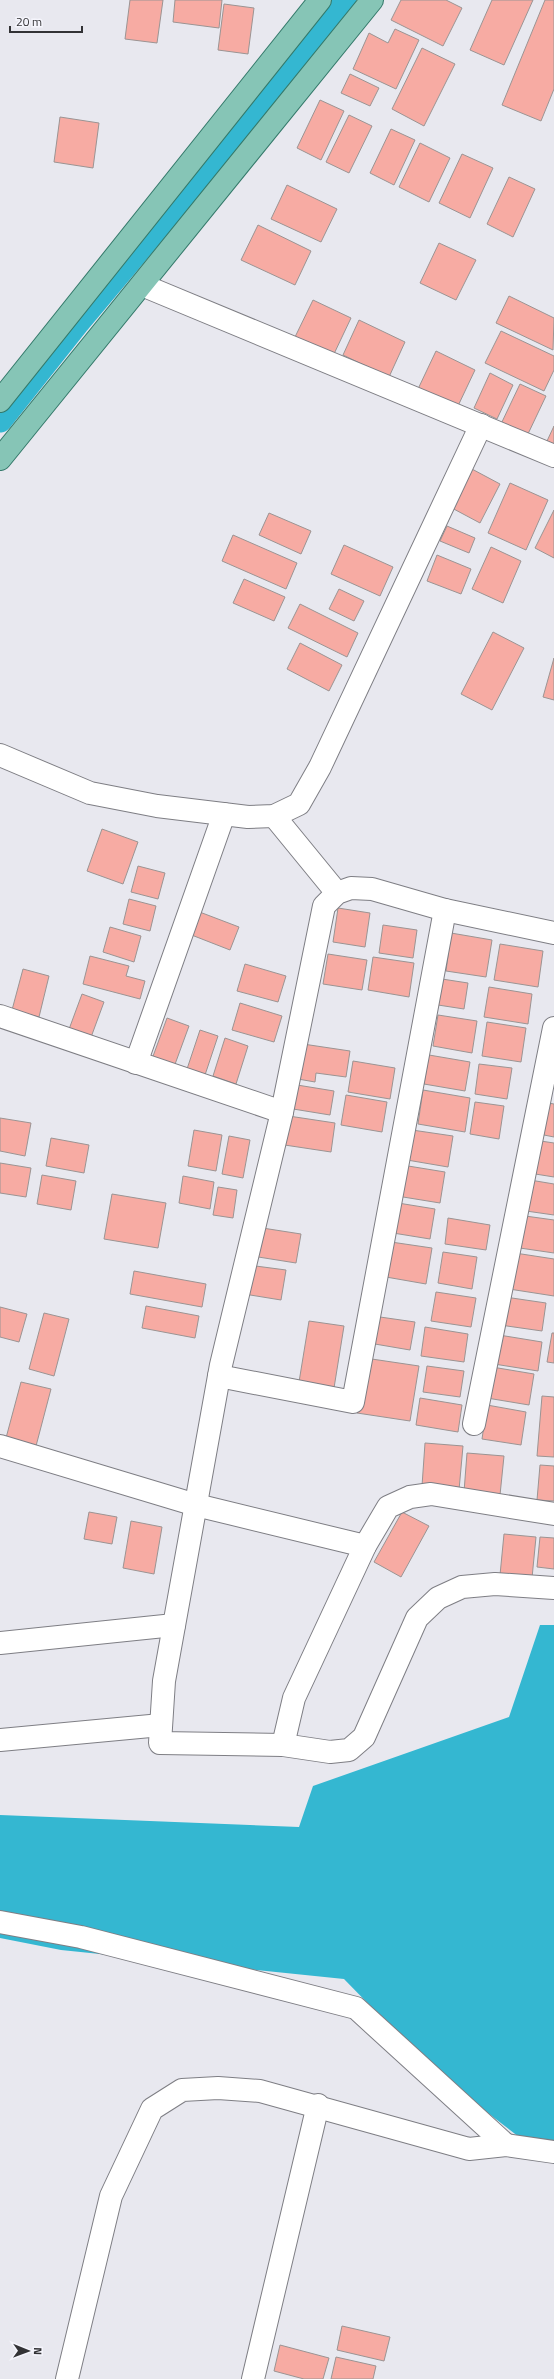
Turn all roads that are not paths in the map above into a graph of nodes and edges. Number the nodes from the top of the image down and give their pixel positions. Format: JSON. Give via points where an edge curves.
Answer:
{"nodes":[{"id":1,"x":320,"y":0,"type":"edge"},
{"id":2,"x":372,"y":0,"type":"edge"},
{"id":3,"x":142,"y":285,"type":"junction"},
{"id":4,"x":0,"y":401,"type":"edge"},
{"id":5,"x":481,"y":425,"type":"junction"},
{"id":6,"x":554,"y":456,"type":"edge"},
{"id":7,"x":0,"y":458,"type":"edge"},
{"id":8,"x":0,"y":755,"type":"edge"},
{"id":9,"x":224,"y":814,"type":"junction"},
{"id":10,"x":274,"y":816,"type":"junction"},
{"id":11,"x":338,"y":892,"type":"junction"},
{"id":12,"x":445,"y":910,"type":"junction"},
{"id":13,"x":554,"y":933,"type":"edge"},
{"id":14,"x":0,"y":1016,"type":"edge"},
{"id":15,"x":554,"y":1028,"type":"edge"},
{"id":16,"x":136,"y":1063,"type":"junction"},
{"id":17,"x":282,"y":1112,"type":"junction"},
{"id":18,"x":219,"y":1376,"type":"junction"},
{"id":19,"x":474,"y":1424,"type":"dead end"},
{"id":20,"x":0,"y":1446,"type":"edge"},
{"id":21,"x":196,"y":1505,"type":"junction"},
{"id":22,"x":554,"y":1514,"type":"edge"},
{"id":23,"x":365,"y":1546,"type":"junction"},
{"id":24,"x":554,"y":1588,"type":"edge"},
{"id":25,"x":174,"y":1625,"type":"junction"},
{"id":26,"x":0,"y":1643,"type":"edge"},
{"id":27,"x":161,"y":1725,"type":"junction"},
{"id":28,"x":0,"y":1740,"type":"edge"},
{"id":29,"x":283,"y":1745,"type":"junction"},
{"id":30,"x":0,"y":1922,"type":"edge"},
{"id":31,"x":318,"y":2106,"type":"junction"},
{"id":32,"x":506,"y":2145,"type":"junction"},
{"id":33,"x":554,"y":2152,"type":"edge"},
{"id":34,"x":67,"y":2379,"type":"edge"},
{"id":35,"x":254,"y":2379,"type":"edge"}],
"edges":[{"from":1,"to":4,"type":"main road"},
{"from":2,"to":3,"type":"main road"},
{"from":3,"to":5,"type":"street"},
{"from":3,"to":7,"type":"main road"},
{"from":5,"to":6,"type":"street"},
{"from":5,"to":10,"type":"street","via":[[320,767],[298,804]]},
{"from":8,"to":9,"type":"street","via":[[90,793],[157,806]]},
{"from":9,"to":10,"type":"street","via":[[248,817]]},
{"from":9,"to":16,"type":"street"},
{"from":10,"to":11,"type":"street"},
{"from":11,"to":12,"type":"street","via":[[351,888],[372,889]]},
{"from":11,"to":17,"type":"street","via":[[324,906]]},
{"from":12,"to":13,"type":"street"},
{"from":12,"to":18,"type":"street","via":[[353,1402]]},
{"from":14,"to":16,"type":"street"},
{"from":15,"to":19,"type":"street"},
{"from":16,"to":17,"type":"street"},
{"from":17,"to":18,"type":"street"},
{"from":18,"to":21,"type":"street"},
{"from":20,"to":21,"type":"street"},
{"from":21,"to":23,"type":"street"},
{"from":21,"to":25,"type":"street"},
{"from":22,"to":23,"type":"street","via":[[431,1494],[410,1497],[388,1507]]},
{"from":23,"to":29,"type":"street","via":[[294,1698]]},
{"from":24,"to":29,"type":"street","via":[[495,1584],[462,1587],[438,1598],[417,1618],[364,1737],[349,1750],[330,1752]]},
{"from":25,"to":26,"type":"street"},
{"from":25,"to":27,"type":"street","via":[[164,1681]]},
{"from":27,"to":28,"type":"street"},
{"from":27,"to":29,"type":"street","via":[[160,1744]]},
{"from":30,"to":32,"type":"street","via":[[81,1937],[356,2008]]},
{"from":31,"to":32,"type":"street","via":[[469,2149]]},
{"from":31,"to":34,"type":"street","via":[[260,2091],[218,2088],[182,2090],[152,2109],[112,2196]]},
{"from":31,"to":35,"type":"street"},
{"from":32,"to":33,"type":"street"}]}
